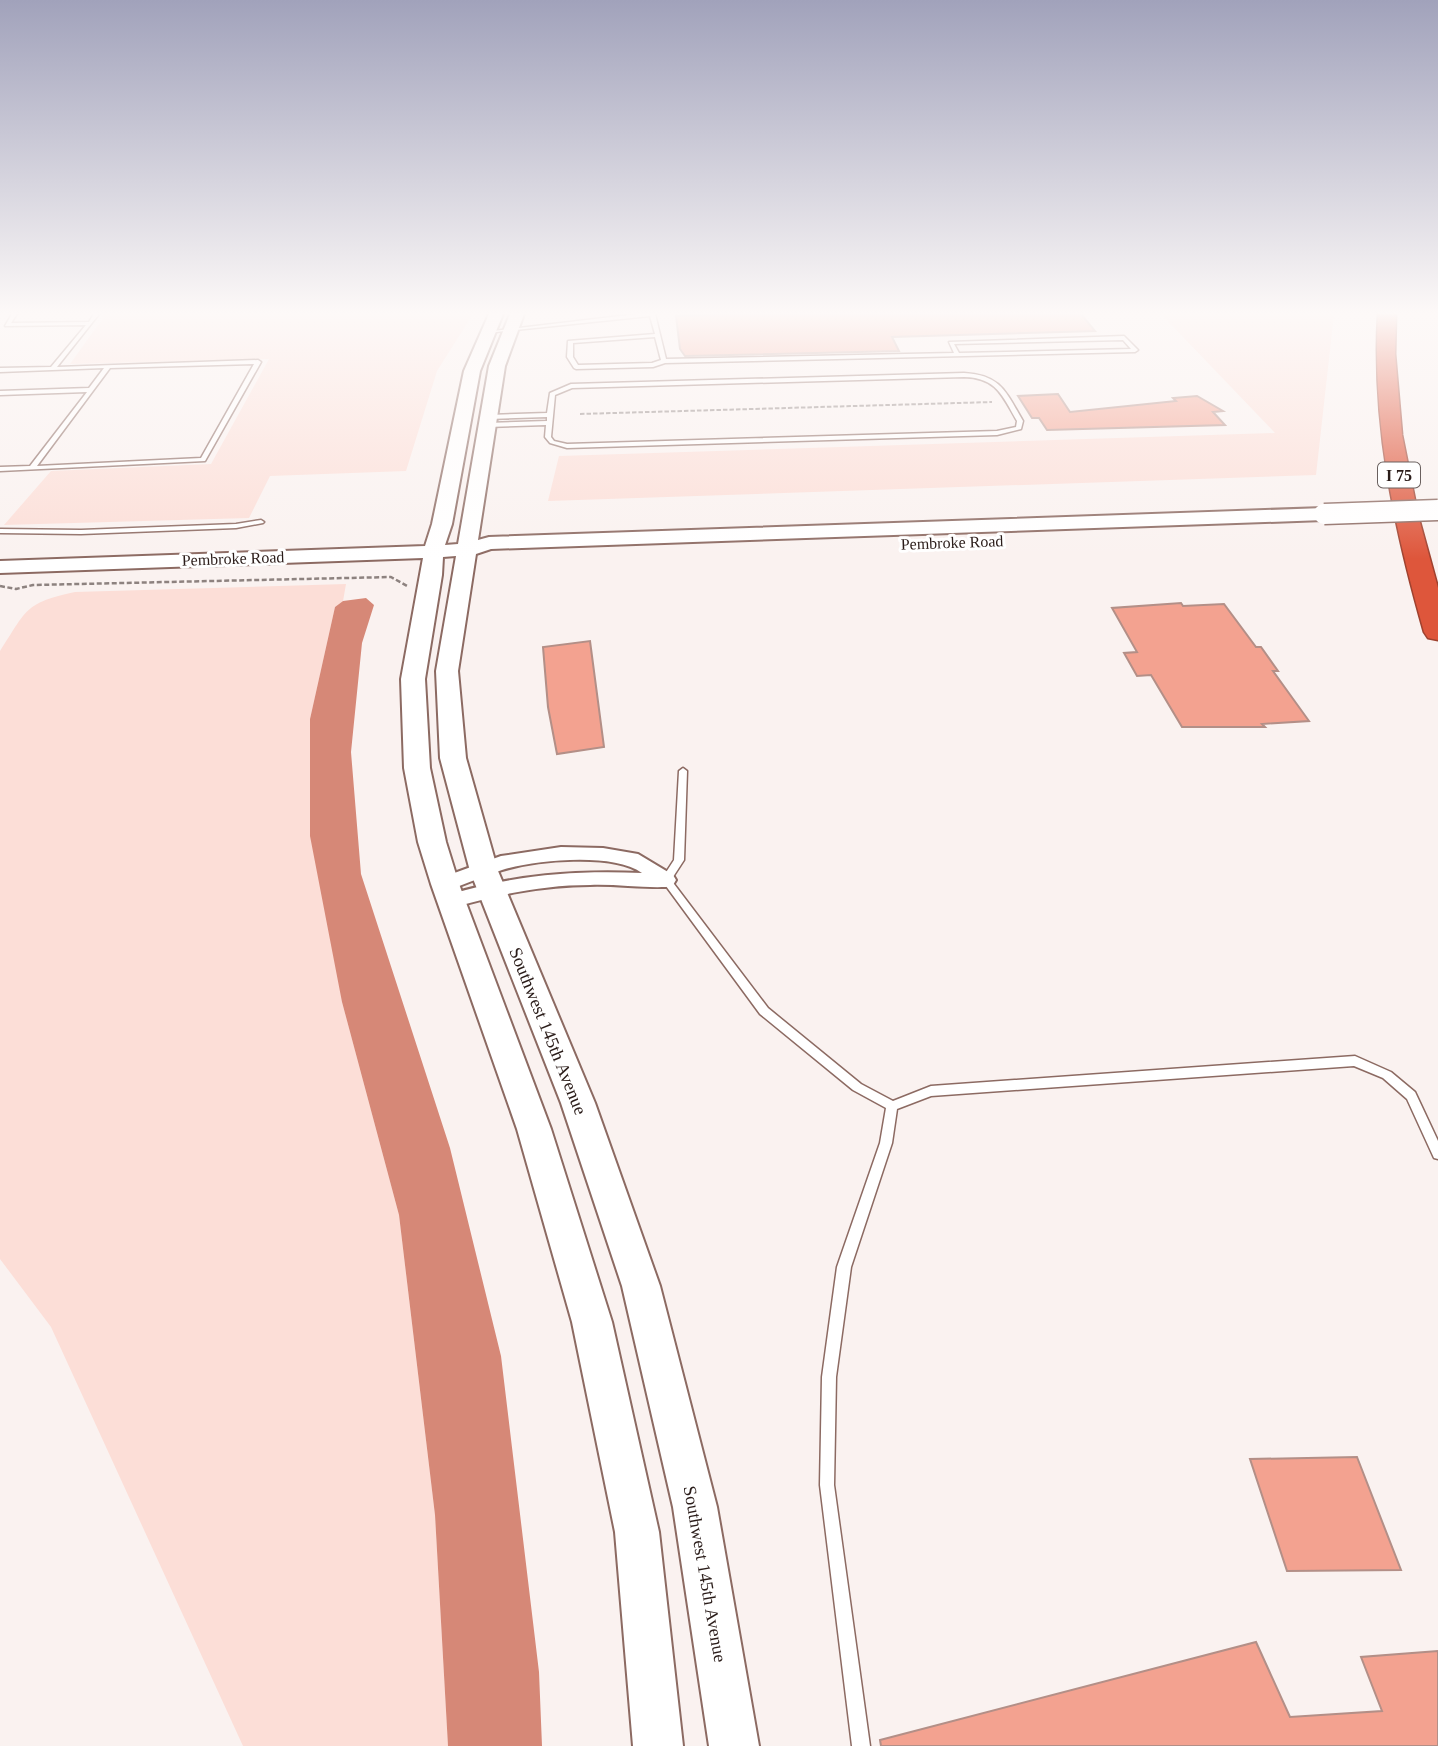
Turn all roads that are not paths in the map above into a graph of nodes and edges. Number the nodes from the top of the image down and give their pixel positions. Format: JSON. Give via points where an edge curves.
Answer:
{"nodes":[{"id":1,"x":86,"y":395,"type":"edge"},
{"id":2,"x":239,"y":395,"type":"edge"},
{"id":3,"x":467,"y":395,"type":"edge"},
{"id":4,"x":492,"y":395,"type":"edge"},
{"id":5,"x":552,"y":395,"type":"edge"},
{"id":6,"x":1005,"y":395,"type":"edge"},
{"id":7,"x":1389,"y":395,"type":"edge"},
{"id":8,"x":550,"y":415,"type":"junction"},
{"id":9,"x":488,"y":421,"type":"junction"},
{"id":10,"x":549,"y":423,"type":"junction"},
{"id":11,"x":32,"y":467,"type":"junction"},
{"id":12,"x":0,"y":469,"type":"edge"},
{"id":13,"x":1438,"y":510,"type":"edge"},
{"id":14,"x":1324,"y":521,"type":"junction"},
{"id":15,"x":261,"y":522,"type":"dead end"},
{"id":16,"x":1438,"y":524,"type":"edge"},
{"id":17,"x":0,"y":531,"type":"edge"},
{"id":18,"x":467,"y":550,"type":"junction"},
{"id":19,"x":433,"y":551,"type":"junction"},
{"id":20,"x":0,"y":567,"type":"edge"},
{"id":21,"x":1438,"y":632,"type":"edge"},
{"id":22,"x":683,"y":771,"type":"dead end"},
{"id":23,"x":488,"y":880,"type":"junction"},
{"id":24,"x":666,"y":880,"type":"junction"},
{"id":25,"x":448,"y":892,"type":"junction"},
{"id":26,"x":892,"y":1105,"type":"junction"},
{"id":27,"x":1438,"y":1154,"type":"edge"},
{"id":28,"x":658,"y":1746,"type":"edge"},
{"id":29,"x":734,"y":1746,"type":"edge"},
{"id":30,"x":861,"y":1746,"type":"edge"}],
"edges":[{"from":1,"to":11,"type":"lane"},
{"from":2,"to":11,"type":"lane","via":[[203,460]]},
{"from":3,"to":19,"type":"street"},
{"from":4,"to":9,"type":"street","name":"Southwest 145th Avenue"},
{"from":5,"to":8,"type":"lane"},
{"from":6,"to":10,"type":"lane","via":[[1021,426],[997,433],[567,446],[549,440]]},
{"from":7,"to":21,"type":"highway","number":"I 75","via":[[1389,422],[1412,547]]},
{"from":8,"to":9,"type":"lane"},
{"from":8,"to":10,"type":"lane"},
{"from":9,"to":10,"type":"lane"},
{"from":9,"to":18,"type":"street","name":"Southwest 145th Avenue"},
{"from":11,"to":12,"type":"lane"},
{"from":13,"to":14,"type":"street","name":"Pembroke Road","bridge":true},
{"from":14,"to":16,"type":"street","name":"Pembroke Road"},
{"from":14,"to":18,"type":"street","name":"Pembroke Road","via":[[486,558]]},
{"from":15,"to":17,"type":"lane","via":[[81,532]]},
{"from":18,"to":19,"type":"street","name":"Pembroke Road"},
{"from":18,"to":23,"type":"street","name":"Southwest 145th Avenue","via":[[447,671],[453,758]]},
{"from":19,"to":20,"type":"street","name":"Pembroke Road"},
{"from":19,"to":25,"type":"street","via":[[413,679],[417,768]]},
{"from":22,"to":24,"type":"lane","via":[[679,860]]},
{"from":23,"to":24,"type":"street","via":[[511,884],[581,877]]},
{"from":23,"to":25,"type":"street"},
{"from":23,"to":29,"type":"street","name":"Southwest 145th Avenue","via":[[578,1103],[641,1286],[695,1507]]},
{"from":24,"to":26,"type":"lane","via":[[764,1011],[857,1087]]},
{"from":25,"to":28,"type":"street","via":[[534,1129],[592,1322],[636,1532]]},
{"from":26,"to":27,"type":"lane","via":[[931,1091],[1355,1061],[1387,1074],[1411,1096]]},
{"from":26,"to":30,"type":"lane","via":[[886,1143],[844,1267],[830,1377],[827,1485]]}]}
